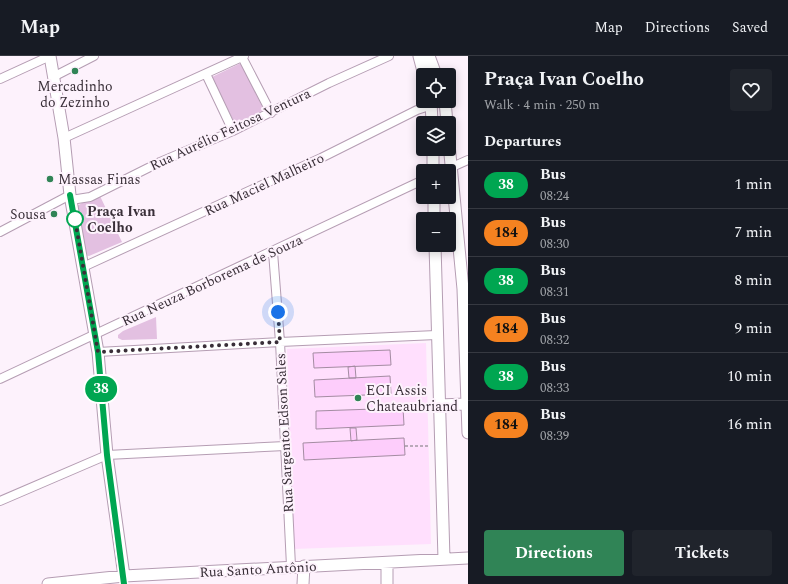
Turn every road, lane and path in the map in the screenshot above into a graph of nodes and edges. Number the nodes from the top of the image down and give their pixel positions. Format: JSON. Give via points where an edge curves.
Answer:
{"nodes":[{"id":1,"x":50,"y":56,"type":"edge"},
{"id":2,"x":94,"y":56,"type":"edge"},
{"id":3,"x":243,"y":56,"type":"edge"},
{"id":4,"x":389,"y":56,"type":"edge"},
{"id":5,"x":419,"y":56,"type":"edge"},
{"id":6,"x":429,"y":56,"type":"edge"},
{"id":7,"x":422,"y":68,"type":"edge"},
{"id":8,"x":433,"y":68,"type":"edge"},
{"id":9,"x":206,"y":74,"type":"junction"},
{"id":10,"x":53,"y":76,"type":"junction"},
{"id":11,"x":0,"y":79,"type":"edge"},
{"id":12,"x":422,"y":108,"type":"edge"},
{"id":13,"x":271,"y":113,"type":"junction"},
{"id":14,"x":233,"y":131,"type":"junction"},
{"id":15,"x":64,"y":138,"type":"junction"},
{"id":16,"x":468,"y":160,"type":"edge"},
{"id":17,"x":456,"y":165,"type":"edge"},
{"id":18,"x":416,"y":183,"type":"edge"},
{"id":19,"x":71,"y":197,"type":"junction"},
{"id":20,"x":452,"y":204,"type":"edge"},
{"id":21,"x":0,"y":232,"type":"edge"},
{"id":22,"x":273,"y":252,"type":"junction"},
{"id":23,"x":435,"y":252,"type":"edge"},
{"id":24,"x":83,"y":268,"type":"junction"},
{"id":25,"x":94,"y":335,"type":"junction"},
{"id":26,"x":436,"y":335,"type":"junction"},
{"id":27,"x":280,"y":342,"type":"junction"},
{"id":28,"x":98,"y":352,"type":"junction"},
{"id":29,"x":0,"y":379,"type":"edge"},
{"id":30,"x":467,"y":379,"type":"edge"},
{"id":31,"x":467,"y":404,"type":"junction"},
{"id":32,"x":438,"y":405,"type":"junction"},
{"id":33,"x":468,"y":433,"type":"edge"},
{"id":34,"x":440,"y":444,"type":"junction"},
{"id":35,"x":285,"y":446,"type":"junction"},
{"id":36,"x":405,"y":446,"type":"dead end"},
{"id":37,"x":107,"y":455,"type":"junction"},
{"id":38,"x":0,"y":501,"type":"edge"},
{"id":39,"x":468,"y":558,"type":"edge"},
{"id":40,"x":444,"y":559,"type":"junction"},
{"id":41,"x":387,"y":563,"type":"junction"},
{"id":42,"x":291,"y":566,"type":"junction"},
{"id":43,"x":304,"y":566,"type":"junction"},
{"id":44,"x":124,"y":580,"type":"edge"},
{"id":45,"x":48,"y":584,"type":"edge"},
{"id":46,"x":303,"y":584,"type":"edge"},
{"id":47,"x":387,"y":584,"type":"edge"}],
"edges":[{"from":1,"to":10,"type":"main road"},
{"from":1,"to":11,"type":"street"},
{"from":2,"to":10,"type":"street"},
{"from":3,"to":9,"type":"street"},
{"from":3,"to":13,"type":"street"},
{"from":4,"to":13,"type":"street","name":"Rua Aurélio Feitosa Ventura"},
{"from":5,"to":7,"type":"main road"},
{"from":6,"to":8,"type":"main road"},
{"from":9,"to":14,"type":"street"},
{"from":9,"to":15,"type":"street"},
{"from":10,"to":15,"type":"main road"},
{"from":12,"to":24,"type":"street","name":"Rua Maciel Malheiro","via":[[321,158]]},
{"from":13,"to":14,"type":"street","name":"Rua Aurélio Feitosa Ventura"},
{"from":14,"to":19,"type":"street","name":"Rua Aurélio Feitosa Ventura","via":[[90,196]]},
{"from":15,"to":19,"type":"main road"},
{"from":16,"to":17,"type":"street"},
{"from":18,"to":22,"type":"street","name":"Rua Neuza Borborema de Souza"},
{"from":19,"to":21,"type":"street","name":"Rua Aurélio Feitosa Ventura"},
{"from":19,"to":24,"type":"main road"},
{"from":20,"to":30,"type":"main road","via":[[463,289]]},
{"from":22,"to":25,"type":"street","name":"Rua Neuza Borborema de Souza"},
{"from":22,"to":27,"type":"street","name":"Rua Sargento Edson Sales"},
{"from":23,"to":26,"type":"main road"},
{"from":24,"to":25,"type":"main road"},
{"from":25,"to":28,"type":"main road"},
{"from":25,"to":29,"type":"street","name":"Rua Neuza Borborema de Souza"},
{"from":26,"to":27,"type":"street"},
{"from":26,"to":32,"type":"main road"},
{"from":27,"to":28,"type":"street"},
{"from":27,"to":35,"type":"street","name":"Rua Sargento Edson Sales"},
{"from":28,"to":37,"type":"main road"},
{"from":30,"to":31,"type":"main road"},
{"from":31,"to":32,"type":"main road"},
{"from":31,"to":33,"type":"main road"},
{"from":32,"to":34,"type":"main road"},
{"from":34,"to":36,"type":"path"},
{"from":34,"to":40,"type":"main road"},
{"from":35,"to":37,"type":"street"},
{"from":35,"to":42,"type":"street","name":"Rua Sargento Edson Sales"},
{"from":37,"to":38,"type":"street"},
{"from":37,"to":44,"type":"main road"},
{"from":39,"to":40,"type":"main road","name":"Rua Santo Antônio"},
{"from":40,"to":41,"type":"main road","name":"Rua Santo Antônio"},
{"from":41,"to":43,"type":"main road","name":"Rua Santo Antônio"},
{"from":41,"to":47,"type":"main road"},
{"from":42,"to":43,"type":"main road","name":"Rua Santo Antônio"},
{"from":42,"to":44,"type":"main road","name":"Rua Santo Antônio"},
{"from":43,"to":46,"type":"main road"},
{"from":44,"to":45,"type":"main road","name":"Rua Santo Antônio"}]}
